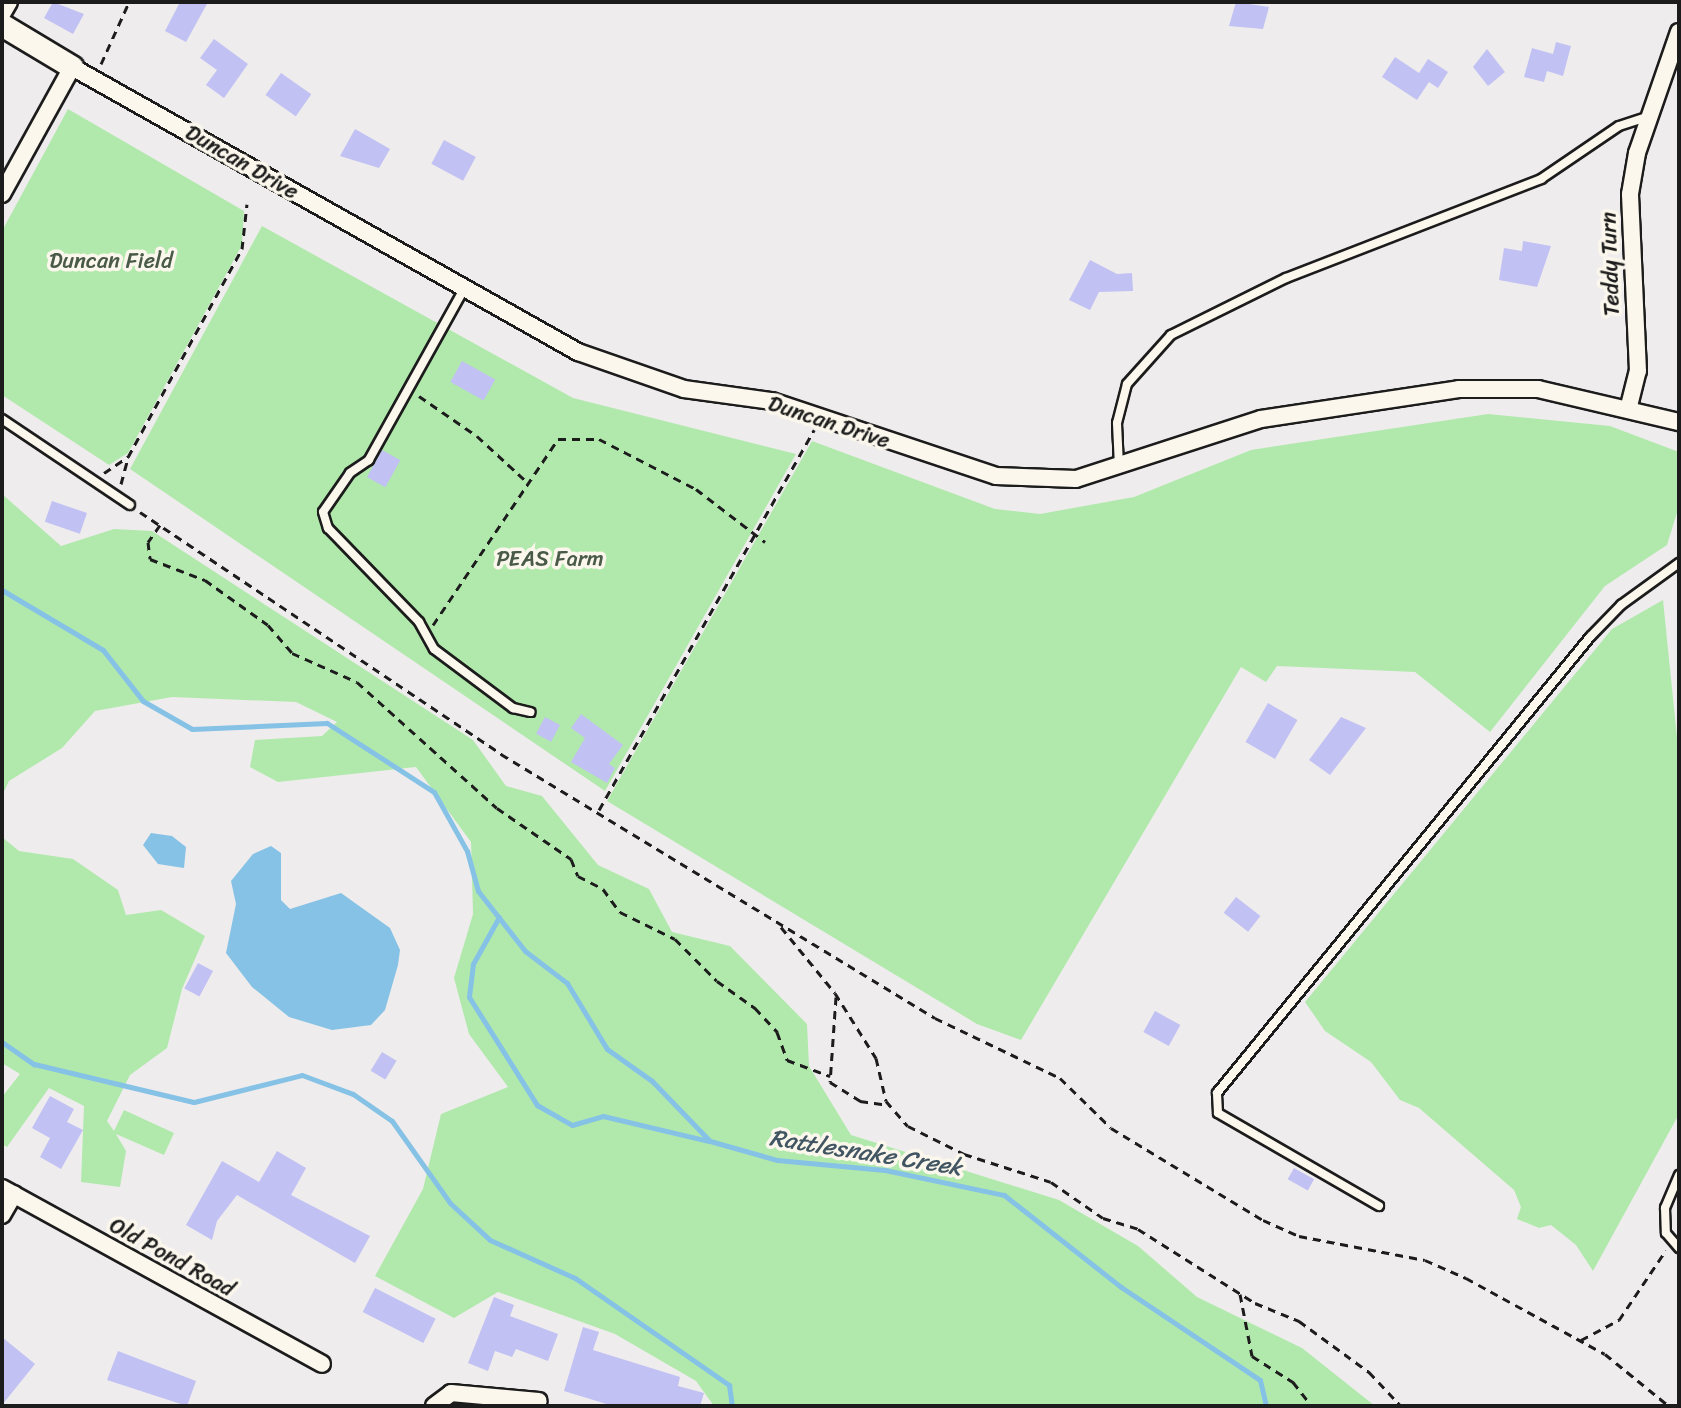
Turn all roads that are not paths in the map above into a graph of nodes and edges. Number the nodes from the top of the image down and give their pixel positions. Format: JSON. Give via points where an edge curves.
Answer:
{"nodes":[{"id":1,"x":9,"y":2,"type":"edge"},
{"id":2,"x":2,"y":14,"type":"edge"},
{"id":3,"x":2,"y":25,"type":"edge"},
{"id":4,"x":1679,"y":32,"type":"edge"},
{"id":5,"x":72,"y":67,"type":"junction"},
{"id":6,"x":1649,"y":116,"type":"junction"},
{"id":7,"x":2,"y":194,"type":"edge"},
{"id":8,"x":464,"y":289,"type":"junction"},
{"id":9,"x":1629,"y":406,"type":"junction"},
{"id":10,"x":2,"y":419,"type":"edge"},
{"id":11,"x":1679,"y":422,"type":"edge"},
{"id":12,"x":1119,"y":470,"type":"junction"},
{"id":13,"x":130,"y":505,"type":"road end"},
{"id":14,"x":1679,"y":563,"type":"edge"},
{"id":15,"x":531,"y":712,"type":"dead end"},
{"id":16,"x":1679,"y":1175,"type":"edge"},
{"id":17,"x":8,"y":1191,"type":"edge"},
{"id":18,"x":1379,"y":1206,"type":"dead end"},
{"id":19,"x":2,"y":1215,"type":"edge"},
{"id":20,"x":1676,"y":1244,"type":"edge"},
{"id":21,"x":322,"y":1364,"type":"dead end"},
{"id":22,"x":539,"y":1401,"type":"dead end"},
{"id":23,"x":434,"y":1406,"type":"edge"}],
"edges":[{"from":1,"to":2,"type":"street"},
{"from":3,"to":5,"type":"street","name":"Duncan Drive"},
{"from":4,"to":6,"type":"street","name":"Teddy Turn"},
{"from":5,"to":7,"type":"street"},
{"from":5,"to":8,"type":"street","name":"Duncan Drive"},
{"from":6,"to":9,"type":"street","name":"Teddy Turn","via":[[1630,194],[1638,371]]},
{"from":6,"to":12,"type":"lane","via":[[1619,126],[1541,179],[1286,278],[1171,335],[1127,384],[1117,423]]},
{"from":8,"to":12,"type":"street","name":"Duncan Drive","via":[[629,374],[822,416],[996,476],[1076,479]]},
{"from":8,"to":15,"type":"lane","via":[[369,460],[350,473],[323,512],[328,528],[434,649],[513,708]]},
{"from":9,"to":11,"type":"street","name":"Duncan Drive"},
{"from":9,"to":12,"type":"street","name":"Duncan Drive","via":[[1538,389],[1412,394],[1261,419]]},
{"from":10,"to":13,"type":"lane"},
{"from":14,"to":18,"type":"lane","via":[[1590,637],[1217,1093],[1218,1113]]},
{"from":16,"to":20,"type":"lane","via":[[1665,1208]]},
{"from":17,"to":19,"type":"street"},
{"from":17,"to":21,"type":"street","name":"Old Pond Road"},
{"from":22,"to":23,"type":"street","via":[[451,1393]]}]}
